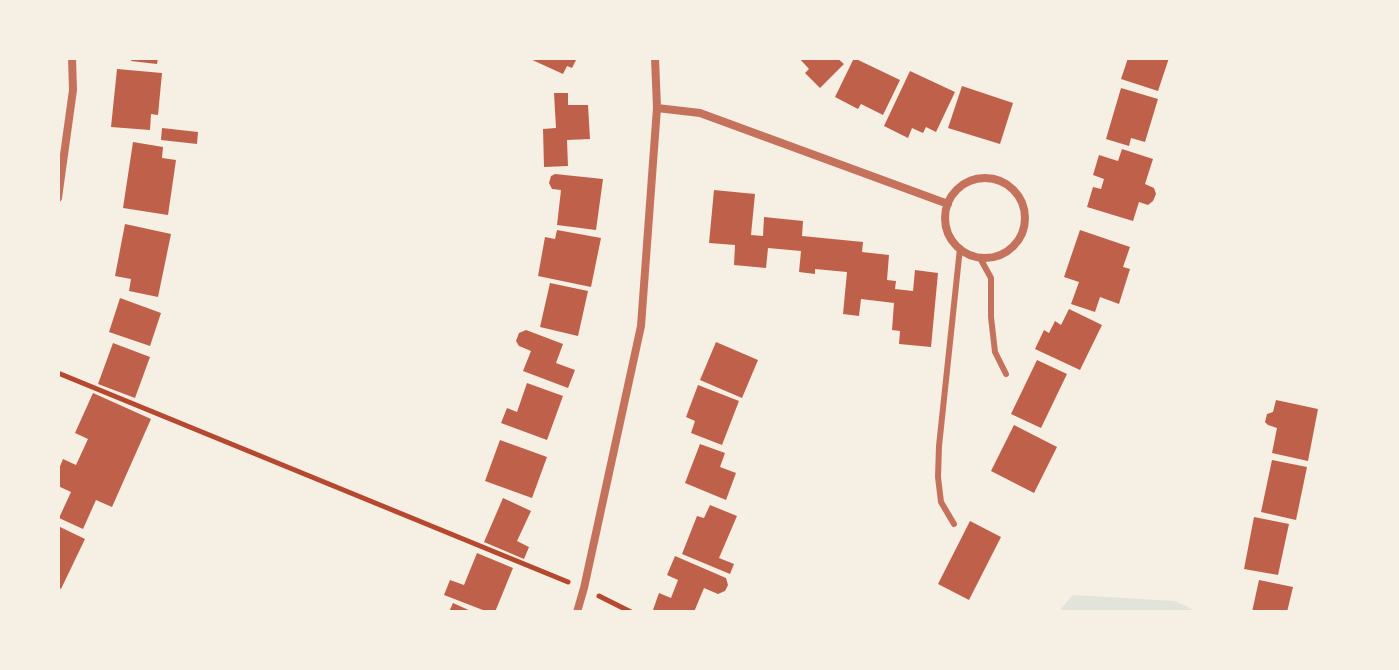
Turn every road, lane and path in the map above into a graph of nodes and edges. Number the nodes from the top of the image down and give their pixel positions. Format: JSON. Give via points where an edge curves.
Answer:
{"nodes":[{"id":1,"x":72,"y":58,"type":"edge"},
{"id":2,"x":655,"y":58,"type":"edge"},
{"id":3,"x":657,"y":108,"type":"junction"},
{"id":4,"x":58,"y":198,"type":"edge"},
{"id":5,"x":948,"y":204,"type":"junction"},
{"id":6,"x":960,"y":248,"type":"junction"},
{"id":7,"x":980,"y":258,"type":"junction"},
{"id":8,"x":58,"y":373,"type":"edge"},
{"id":9,"x":1006,"y":374,"type":"dead end"},
{"id":10,"x":954,"y":524,"type":"dead end"},
{"id":11,"x":584,"y":588,"type":"junction"},
{"id":12,"x":577,"y":612,"type":"edge"},
{"id":13,"x":631,"y":612,"type":"edge"}],
"edges":[{"from":1,"to":4,"type":"street","via":[[73,90]]},
{"from":2,"to":3,"type":"street"},
{"from":3,"to":5,"type":"street","via":[[700,113]]},
{"from":3,"to":11,"type":"street","via":[[641,326]]},
{"from":5,"to":6,"type":"street","via":[[946,227]]},
{"from":5,"to":7,"type":"street","via":[[960,186],[988,178],[1003,182],[1021,200],[1022,234],[995,257]]},
{"from":6,"to":7,"type":"street"},
{"from":6,"to":10,"type":"lane","via":[[938,477],[941,502]]},
{"from":7,"to":9,"type":"lane","via":[[991,278],[995,352]]},
{"from":8,"to":11,"type":"path"},
{"from":11,"to":12,"type":"street"},
{"from":11,"to":13,"type":"path"}]}
